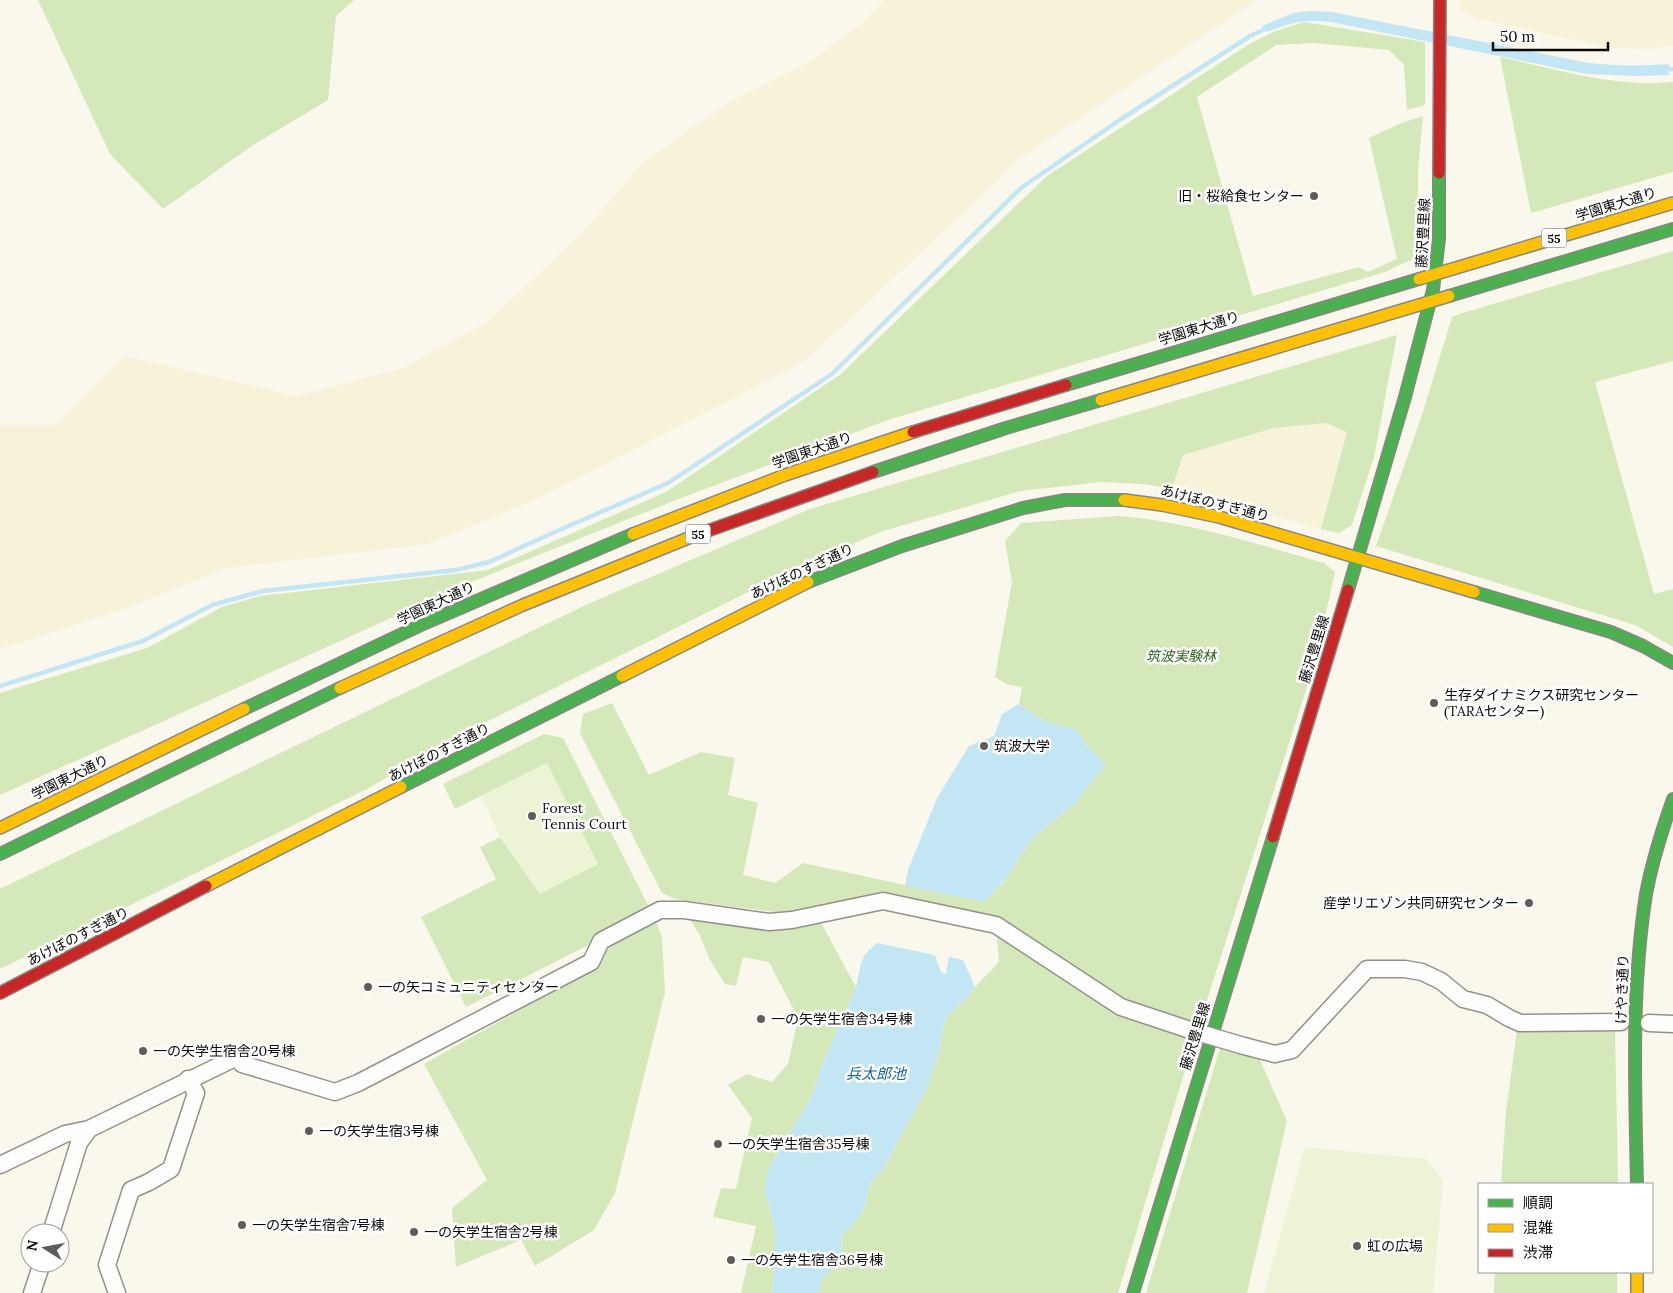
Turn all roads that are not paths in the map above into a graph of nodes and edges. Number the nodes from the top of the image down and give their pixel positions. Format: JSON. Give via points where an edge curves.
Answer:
{"nodes":[{"id":1,"x":1440,"y":0,"type":"edge"},
{"id":2,"x":1673,"y":203,"type":"edge"},
{"id":3,"x":1673,"y":229,"type":"edge"},
{"id":4,"x":1436,"y":274,"type":"junction"},
{"id":5,"x":1430,"y":301,"type":"junction"},
{"id":6,"x":1358,"y":558,"type":"junction"},
{"id":7,"x":1673,"y":663,"type":"edge"},
{"id":8,"x":1673,"y":799,"type":"edge"},
{"id":9,"x":0,"y":828,"type":"edge"},
{"id":10,"x":0,"y":854,"type":"edge"},
{"id":11,"x":0,"y":993,"type":"edge"},
{"id":12,"x":1621,"y":1022,"type":"dead end"},
{"id":13,"x":1649,"y":1023,"type":"dead end"},
{"id":14,"x":1673,"y":1024,"type":"edge"},
{"id":15,"x":188,"y":1079,"type":"junction"},
{"id":16,"x":89,"y":1128,"type":"junction"},
{"id":17,"x":0,"y":1165,"type":"edge"},
{"id":18,"x":1637,"y":1183,"type":"edge"},
{"id":19,"x":54,"y":1223,"type":"edge"},
{"id":20,"x":39,"y":1273,"type":"edge"},
{"id":21,"x":1637,"y":1273,"type":"edge"},
{"id":22,"x":32,"y":1293,"type":"edge"},
{"id":23,"x":116,"y":1293,"type":"edge"},
{"id":24,"x":1133,"y":1293,"type":"edge"},
{"id":25,"x":1637,"y":1293,"type":"edge"}],
"edges":[{"from":1,"to":4,"type":"main road","name":"藤沢豊里線","via":[[1440,214]]},
{"from":2,"to":4,"type":"main road","name":"学園東大通り","number":"55"},
{"from":3,"to":5,"type":"main road","number":"55"},
{"from":4,"to":5,"type":"main road","name":"藤沢豊里線"},
{"from":4,"to":9,"type":"main road","name":"学園東大通り","number":"55","via":[[998,405],[732,495],[566,561],[455,610]]},
{"from":5,"to":6,"type":"main road","name":"藤沢豊里線"},
{"from":5,"to":10,"type":"main road","number":"55","via":[[924,454],[739,518],[456,634]]},
{"from":6,"to":7,"type":"main road","name":"あけぼのすぎ通り","via":[[1611,632]]},
{"from":6,"to":11,"type":"main road","name":"あけぼのすぎ通り","via":[[1219,517],[1172,505],[1133,500],[1066,500],[994,516],[815,578]]},
{"from":6,"to":24,"type":"main road","name":"藤沢豊里線"},
{"from":8,"to":18,"type":"main road","name":"けやき通り","via":[[1653,858],[1638,953]]},
{"from":12,"to":15,"type":"street","bridge":true,"via":[[1520,1023],[1487,1005],[1463,999],[1441,981],[1422,972],[1366,969],[1292,1050],[1274,1054],[1122,1007],[996,926],[883,901],[769,922],[684,910],[660,910],[601,941],[591,962],[335,1092],[242,1064],[239,1056]]},
{"from":13,"to":14,"type":"street"},
{"from":15,"to":16,"type":"street"},
{"from":15,"to":23,"type":"street","via":[[196,1093],[171,1169],[131,1190],[107,1265]]},
{"from":16,"to":17,"type":"street","via":[[65,1134]]},
{"from":16,"to":19,"type":"street","via":[[79,1143]]},
{"from":20,"to":22,"type":"street"},
{"from":21,"to":25,"type":"main road"}]}
